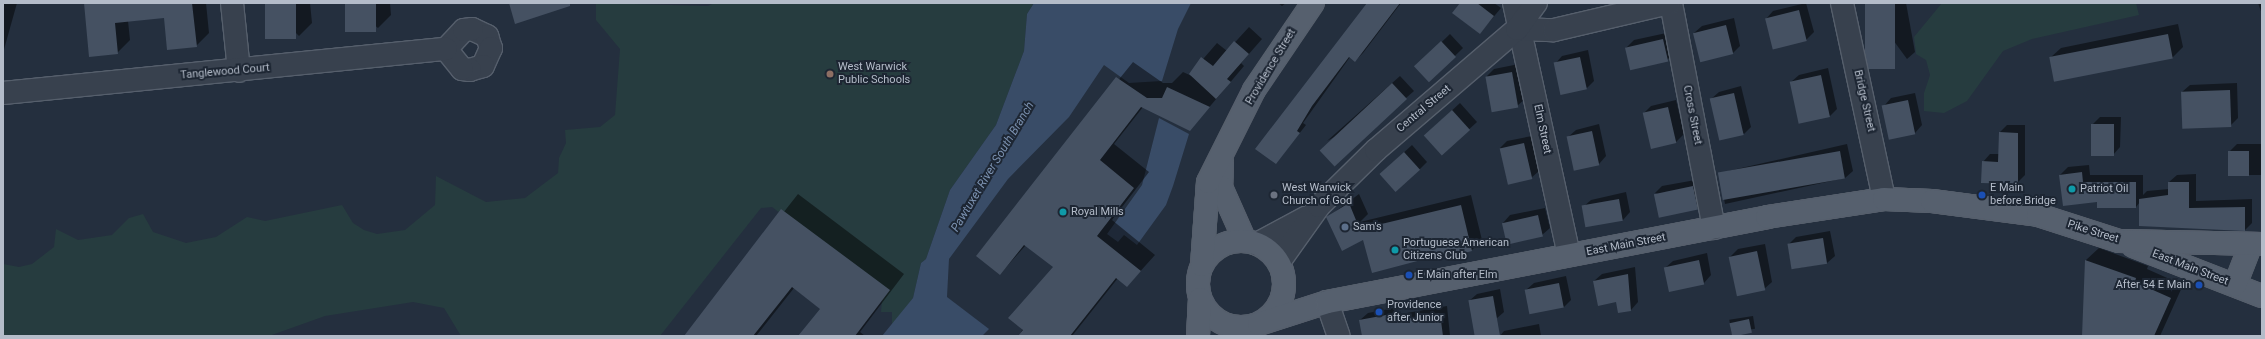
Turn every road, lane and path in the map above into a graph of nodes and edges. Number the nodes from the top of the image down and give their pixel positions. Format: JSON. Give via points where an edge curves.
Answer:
{"nodes":[{"id":1,"x":232,"y":3,"type":"edge"},
{"id":2,"x":1313,"y":3,"type":"edge"},
{"id":3,"x":1514,"y":3,"type":"edge"},
{"id":4,"x":1536,"y":3,"type":"edge"},
{"id":5,"x":1670,"y":3,"type":"edge"},
{"id":6,"x":1842,"y":3,"type":"edge"},
{"id":7,"x":1517,"y":29,"type":"junction"},
{"id":8,"x":446,"y":50,"type":"dead end"},
{"id":9,"x":239,"y":71,"type":"junction"},
{"id":10,"x":3,"y":93,"type":"edge"},
{"id":11,"x":1222,"y":155,"type":"junction"},
{"id":12,"x":1884,"y":199,"type":"junction"},
{"id":13,"x":1926,"y":201,"type":"joint"},
{"id":14,"x":1312,"y":214,"type":"junction"},
{"id":15,"x":1714,"y":228,"type":"junction"},
{"id":16,"x":2118,"y":241,"type":"junction"},
{"id":17,"x":1251,"y":242,"type":"junction"},
{"id":18,"x":2256,"y":244,"type":"edge"},
{"id":19,"x":1569,"y":255,"type":"junction"},
{"id":20,"x":1202,"y":265,"type":"junction"},
{"id":21,"x":1281,"y":268,"type":"junction"},
{"id":22,"x":2235,"y":285,"type":"junction"},
{"id":23,"x":2262,"y":296,"type":"edge"},
{"id":24,"x":1200,"y":300,"type":"junction"},
{"id":25,"x":1327,"y":302,"type":"junction"},
{"id":26,"x":1259,"y":324,"type":"junction"},
{"id":27,"x":1227,"y":332,"type":"edge"},
{"id":28,"x":1198,"y":336,"type":"edge"},
{"id":29,"x":1339,"y":336,"type":"edge"}],
"edges":[{"from":1,"to":9,"type":"street"},
{"from":2,"to":11,"type":"main road","name":"Providence Street","via":[[1254,90]]},
{"from":3,"to":7,"type":"street","name":"Elm Street"},
{"from":4,"to":7,"type":"street","name":"Central Street"},
{"from":5,"to":7,"type":"street","via":[[1554,30]]},
{"from":5,"to":15,"type":"street","name":"Cross Street"},
{"from":6,"to":12,"type":"street","name":"Bridge Street"},
{"from":7,"to":14,"type":"street","name":"Central Street","via":[[1376,150]]},
{"from":7,"to":19,"type":"street","name":"Elm Street"},
{"from":8,"to":9,"type":"street","name":"Tanglewood Court"},
{"from":9,"to":10,"type":"street","name":"Tanglewood Court"},
{"from":11,"to":17,"type":"main road","name":"Providence Street","via":[[1221,187]]},
{"from":11,"to":20,"type":"main road","name":"Providence Street","via":[[1208,182]]},
{"from":12,"to":13,"type":"main road","name":"East Main Street"},
{"from":12,"to":15,"type":"main road","name":"East Main Street"},
{"from":13,"to":16,"type":"main road","name":"Pike Street","via":[[2038,216]]},
{"from":14,"to":17,"type":"street"},
{"from":14,"to":21,"type":"street"},
{"from":15,"to":19,"type":"main road","name":"East Main Street"},
{"from":16,"to":18,"type":"main road","name":"Pike Street"},
{"from":16,"to":22,"type":"main road","name":"East Main Street"},
{"from":17,"to":20,"type":"main road","via":[[1220,246]]},
{"from":17,"to":21,"type":"main road"},
{"from":18,"to":22,"type":"main road"},
{"from":19,"to":25,"type":"main road","name":"East Main Street"},
{"from":20,"to":24,"type":"main road","via":[[1197,288]]},
{"from":21,"to":25,"type":"main road","name":"East Main Street","via":[[1306,297]]},
{"from":21,"to":26,"type":"main road","via":[[1280,304]]},
{"from":22,"to":23,"type":"main road","name":"East Main Street"},
{"from":24,"to":27,"type":"main road"},
{"from":24,"to":28,"type":"main road"},
{"from":25,"to":26,"type":"main road","name":"East Main Street"},
{"from":25,"to":29,"type":"street"},
{"from":26,"to":27,"type":"main road"}]}
